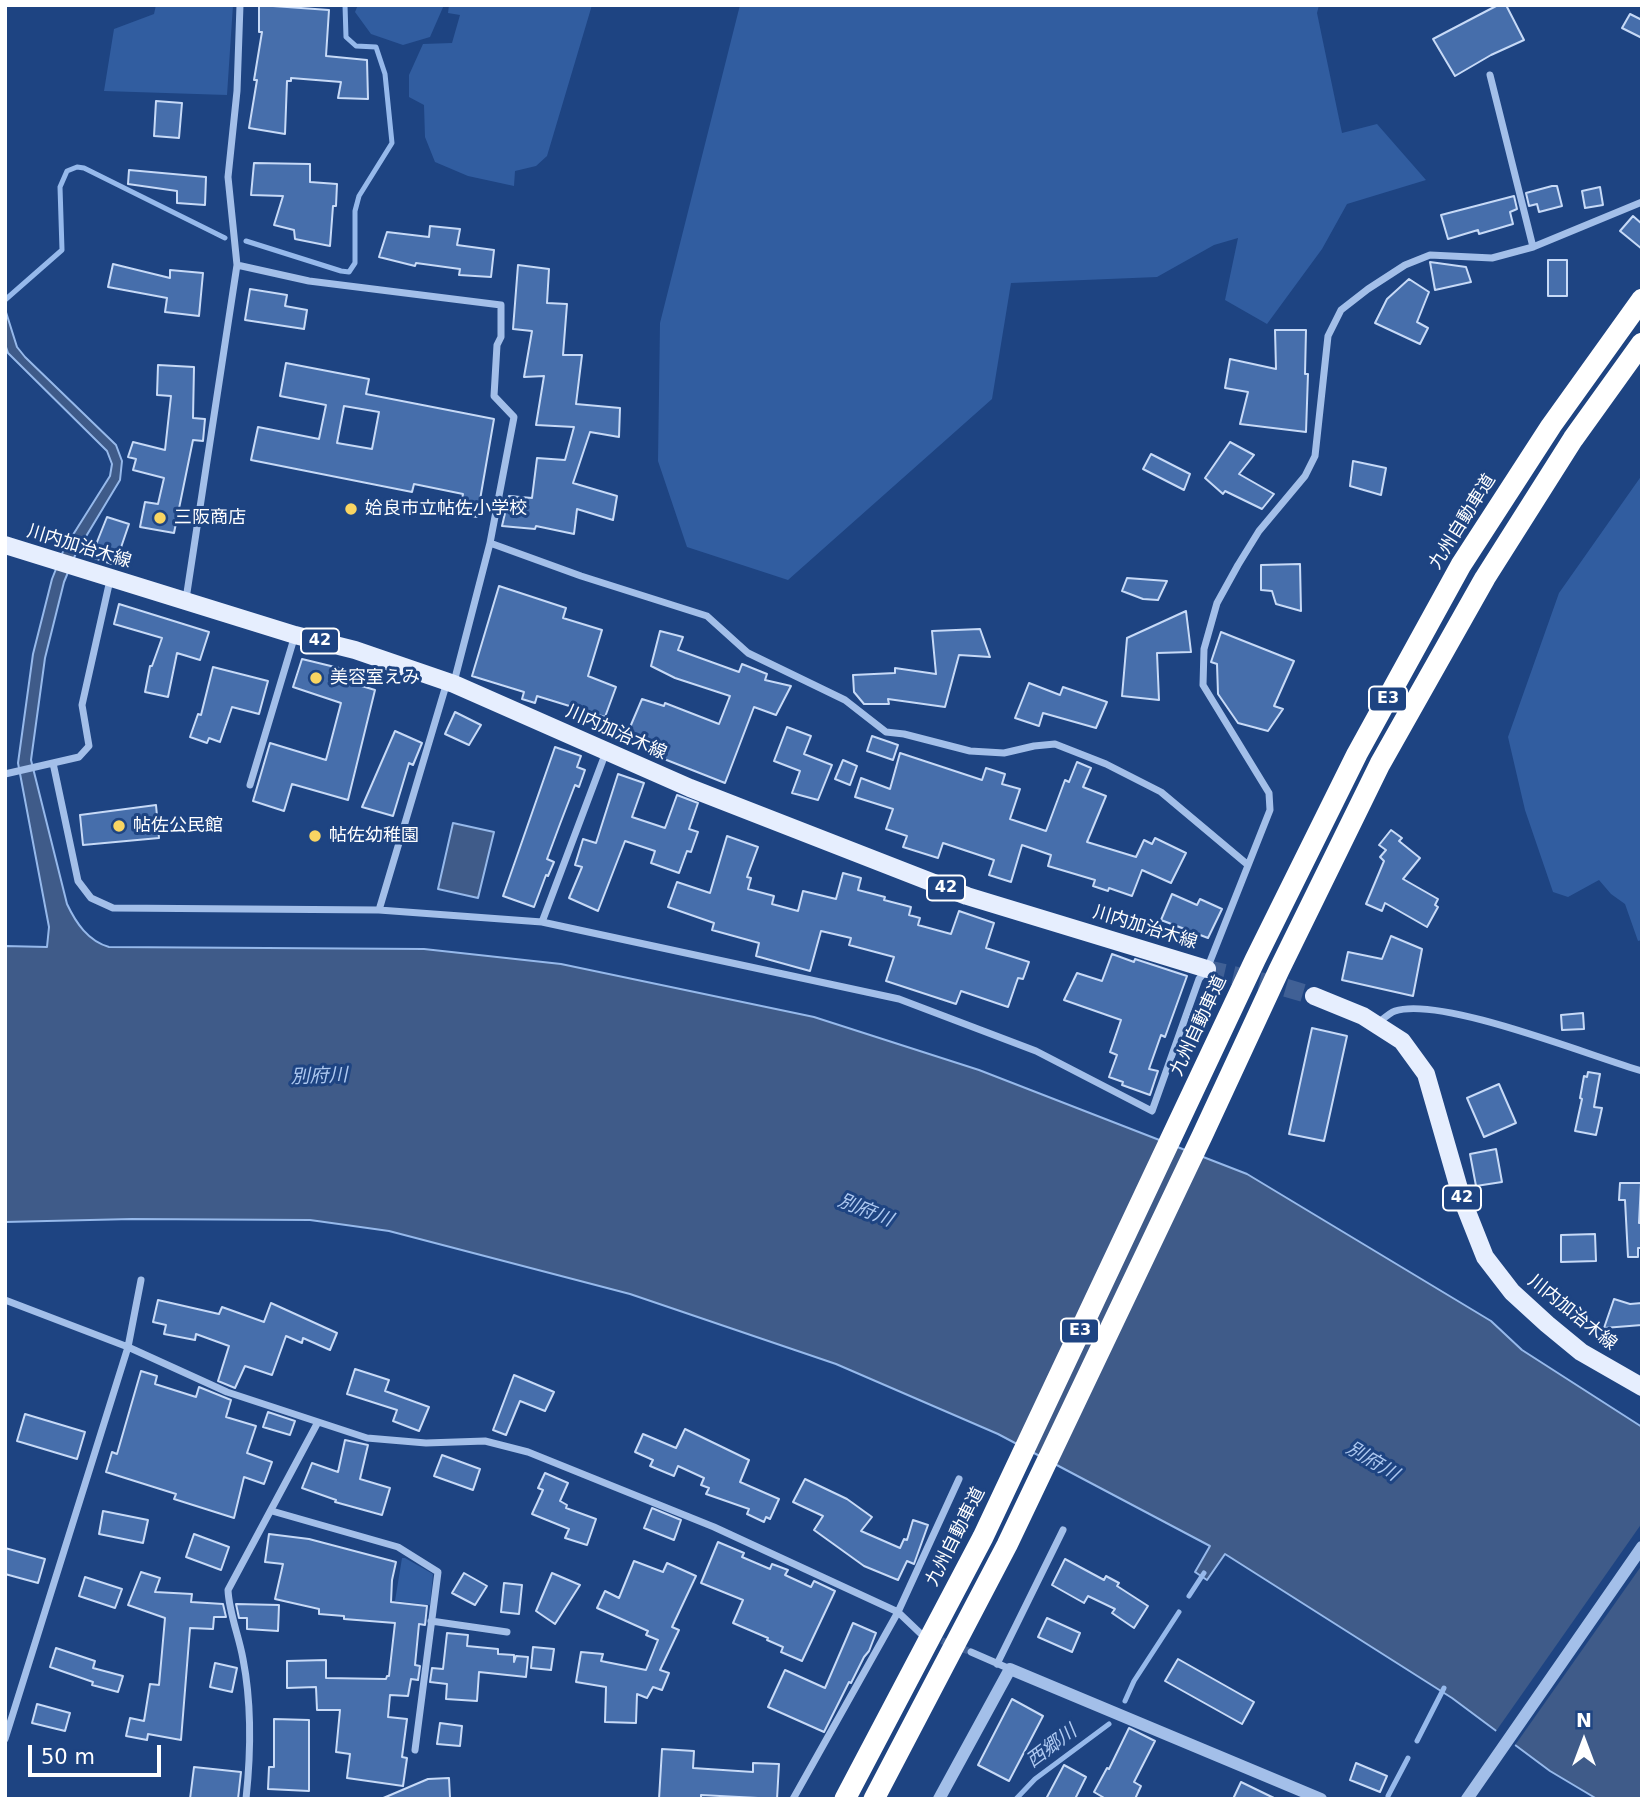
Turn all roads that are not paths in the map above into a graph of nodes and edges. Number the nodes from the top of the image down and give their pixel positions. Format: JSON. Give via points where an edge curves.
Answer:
{"nodes":[{"id":1,"x":240,"y":5,"type":"edge"},
{"id":2,"x":1490,"y":75,"type":"dead end"},
{"id":3,"x":1642,"y":202,"type":"edge"},
{"id":4,"x":1533,"y":247,"type":"junction"},
{"id":5,"x":237,"y":265,"type":"junction"},
{"id":6,"x":1642,"y":299,"type":"edge"},
{"id":7,"x":1642,"y":343,"type":"edge"},
{"id":8,"x":490,"y":543,"type":"junction"},
{"id":9,"x":5,"y":545,"type":"edge"},
{"id":10,"x":110,"y":579,"type":"junction"},
{"id":11,"x":186,"y":600,"type":"junction"},
{"id":12,"x":295,"y":635,"type":"junction"},
{"id":13,"x":450,"y":683,"type":"junction"},
{"id":14,"x":606,"y":751,"type":"junction"},
{"id":15,"x":52,"y":763,"type":"junction"},
{"id":16,"x":5,"y":774,"type":"edge"},
{"id":17,"x":250,"y":785,"type":"dead end"},
{"id":18,"x":1248,"y":865,"type":"junction"},
{"id":19,"x":380,"y":909,"type":"junction"},
{"id":20,"x":542,"y":922,"type":"junction"},
{"id":21,"x":1208,"y":969,"type":"junction"},
{"id":22,"x":1314,"y":996,"type":"tunnel mouth"},
{"id":23,"x":1377,"y":1024,"type":"junction"},
{"id":24,"x":1642,"y":1071,"type":"edge"},
{"id":25,"x":141,"y":1280,"type":"dead end"},
{"id":26,"x":5,"y":1300,"type":"edge"},
{"id":27,"x":128,"y":1348,"type":"junction"},
{"id":28,"x":1642,"y":1387,"type":"edge"},
{"id":29,"x":318,"y":1422,"type":"junction"},
{"id":30,"x":959,"y":1479,"type":"dead end"},
{"id":31,"x":272,"y":1511,"type":"junction"},
{"id":32,"x":1063,"y":1530,"type":"dead end"},
{"id":33,"x":1642,"y":1547,"type":"edge"},
{"id":34,"x":898,"y":1612,"type":"junction"},
{"id":35,"x":431,"y":1621,"type":"junction"},
{"id":36,"x":507,"y":1632,"type":"dead end"},
{"id":37,"x":920,"y":1633,"type":"dead end"},
{"id":38,"x":971,"y":1652,"type":"tunnel mouth"},
{"id":39,"x":997,"y":1664,"type":"junction"},
{"id":40,"x":1010,"y":1669,"type":"junction"},
{"id":41,"x":5,"y":1740,"type":"edge"},
{"id":42,"x":415,"y":1750,"type":"dead end"},
{"id":43,"x":246,"y":1799,"type":"edge"},
{"id":44,"x":793,"y":1799,"type":"edge"},
{"id":45,"x":845,"y":1799,"type":"edge"},
{"id":46,"x":874,"y":1799,"type":"edge"},
{"id":47,"x":939,"y":1799,"type":"edge"},
{"id":48,"x":1321,"y":1799,"type":"edge"},
{"id":49,"x":1467,"y":1799,"type":"edge"}],
"edges":[{"from":1,"to":5,"type":"street","via":[[228,177]]},
{"from":2,"to":4,"type":"street"},
{"from":3,"to":4,"type":"street"},
{"from":4,"to":18,"type":"street","via":[[1492,258],[1430,254],[1405,265],[1340,310],[1328,336],[1315,456],[1238,565],[1217,603],[1204,649],[1203,685],[1269,793],[1270,810]]},
{"from":5,"to":8,"type":"street","via":[[309,281],[501,305],[494,396],[514,417]]},
{"from":5,"to":11,"type":"street"},
{"from":6,"to":45,"type":"highway","name":"九州自動車道","number":"E3","via":[[1550,426],[1461,565],[1351,766],[983,1537]]},
{"from":7,"to":46,"type":"highway","number":"E3","via":[[1573,439],[1485,578],[1380,764],[1007,1545]]},
{"from":8,"to":13,"type":"street"},
{"from":8,"to":18,"type":"street","via":[[707,616],[748,653],[845,700],[886,732],[970,751],[1004,753],[1055,744],[1106,764],[1161,792]]},
{"from":9,"to":10,"type":"main road","name":"川内加治木線","number":"42"},
{"from":10,"to":11,"type":"main road","name":"川内加治木線","number":"42"},
{"from":10,"to":15,"type":"street","via":[[82,705],[89,746],[79,757]]},
{"from":11,"to":12,"type":"main road","name":"川内加治木線","number":"42"},
{"from":12,"to":13,"type":"main road","name":"川内加治木線","number":"42"},
{"from":12,"to":17,"type":"street"},
{"from":13,"to":14,"type":"main road","name":"川内加治木線","number":"42"},
{"from":13,"to":19,"type":"street"},
{"from":14,"to":20,"type":"street"},
{"from":14,"to":21,"type":"main road","name":"川内加治木線","number":"42","via":[[967,897]]},
{"from":15,"to":16,"type":"street"},
{"from":15,"to":19,"type":"street","via":[[78,881],[90,898],[113,908]]},
{"from":18,"to":21,"type":"street"},
{"from":19,"to":20,"type":"street"},
{"from":20,"to":21,"type":"street","via":[[899,999],[1036,1051],[1152,1111],[1199,979]]},
{"from":22,"to":23,"type":"main road","name":"川内加治木線","number":"42"},
{"from":23,"to":24,"type":"street","via":[[1394,1011],[1444,1012],[1490,1022]]},
{"from":23,"to":28,"type":"main road","name":"川内加治木線","number":"42","via":[[1402,1041],[1426,1074],[1462,1199],[1485,1257],[1512,1292],[1547,1324],[1581,1352]]},
{"from":25,"to":27,"type":"street"},
{"from":26,"to":27,"type":"street"},
{"from":27,"to":29,"type":"street","via":[[227,1392]]},
{"from":27,"to":41,"type":"street"},
{"from":29,"to":31,"type":"street"},
{"from":29,"to":34,"type":"street","via":[[367,1438],[485,1441],[527,1452],[713,1527]]},
{"from":30,"to":34,"type":"street"},
{"from":31,"to":35,"type":"street","via":[[398,1547],[438,1573]]},
{"from":31,"to":43,"type":"street","via":[[228,1590],[250,1717]]},
{"from":32,"to":39,"type":"street"},
{"from":33,"to":49,"type":"street"},
{"from":34,"to":37,"type":"street"},
{"from":34,"to":44,"type":"street"},
{"from":35,"to":36,"type":"street"},
{"from":35,"to":42,"type":"street"},
{"from":38,"to":39,"type":"street"},
{"from":39,"to":40,"type":"street"},
{"from":40,"to":47,"type":"street"},
{"from":40,"to":48,"type":"street"}]}
